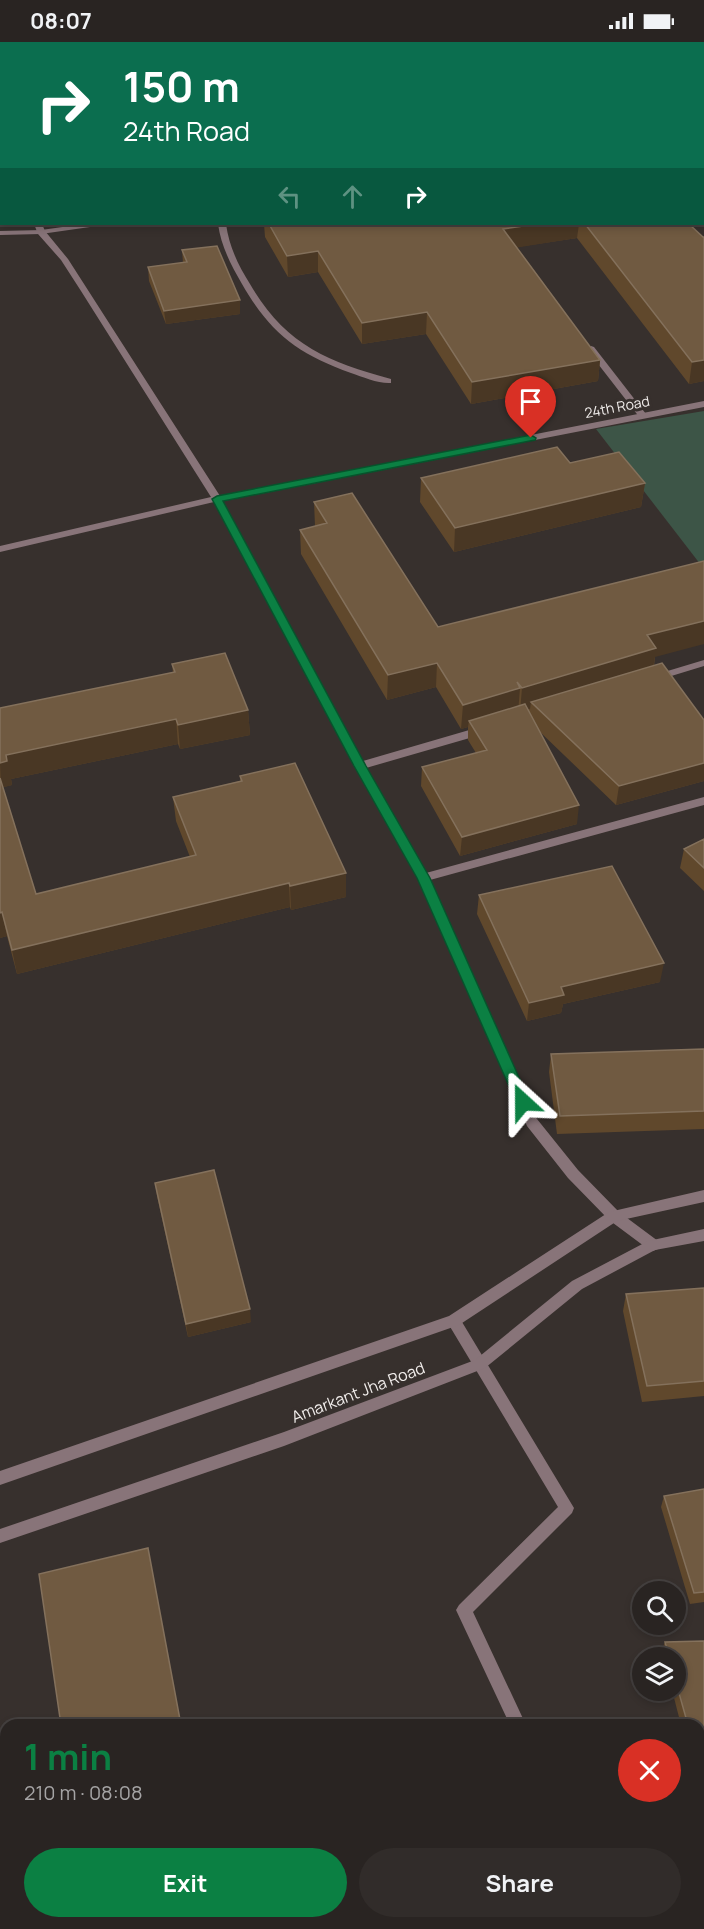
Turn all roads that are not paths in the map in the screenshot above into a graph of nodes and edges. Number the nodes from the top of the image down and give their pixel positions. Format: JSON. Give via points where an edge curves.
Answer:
{"nodes":[{"id":1,"x":82,"y":225,"type":"edge"},
{"id":2,"x":222,"y":225,"type":"edge"},
{"id":3,"x":39,"y":228,"type":"edge"},
{"id":4,"x":0,"y":233,"type":"edge"},
{"id":5,"x":588,"y":345,"type":"edge"},
{"id":6,"x":388,"y":381,"type":"dead end"},
{"id":7,"x":704,"y":404,"type":"edge"},
{"id":8,"x":644,"y":416,"type":"junction"},
{"id":9,"x":217,"y":499,"type":"junction"},
{"id":10,"x":0,"y":549,"type":"edge"},
{"id":11,"x":704,"y":663,"type":"edge"},
{"id":12,"x":639,"y":683,"type":"edge"},
{"id":13,"x":494,"y":726,"type":"edge"},
{"id":14,"x":360,"y":766,"type":"junction"},
{"id":15,"x":704,"y":801,"type":"edge"},
{"id":16,"x":423,"y":878,"type":"junction"},
{"id":17,"x":704,"y":1196,"type":"edge"},
{"id":18,"x":614,"y":1216,"type":"junction"},
{"id":19,"x":704,"y":1234,"type":"edge"},
{"id":20,"x":653,"y":1245,"type":"junction"},
{"id":21,"x":454,"y":1321,"type":"junction"},
{"id":22,"x":480,"y":1364,"type":"junction"},
{"id":23,"x":0,"y":1478,"type":"edge"},
{"id":24,"x":0,"y":1536,"type":"edge"},
{"id":25,"x":515,"y":1719,"type":"edge"}],
"edges":[{"from":1,"to":3,"type":"street"},
{"from":2,"to":6,"type":"street","via":[[236,269],[275,327],[297,344],[350,371]]},
{"from":3,"to":4,"type":"street"},
{"from":3,"to":9,"type":"street","via":[[86,291]]},
{"from":5,"to":8,"type":"street"},
{"from":7,"to":8,"type":"street","name":"24th Road"},
{"from":8,"to":9,"type":"street","name":"24th Road"},
{"from":9,"to":10,"type":"street","name":"24th Road"},
{"from":9,"to":14,"type":"street"},
{"from":11,"to":12,"type":"street"},
{"from":13,"to":14,"type":"street"},
{"from":14,"to":16,"type":"street"},
{"from":15,"to":16,"type":"street"},
{"from":16,"to":18,"type":"street","via":[[532,1122],[573,1174]]},
{"from":17,"to":18,"type":"street","name":"Amarkant Jha Road"},
{"from":18,"to":20,"type":"street"},
{"from":18,"to":21,"type":"street","name":"Amarkant Jha Road"},
{"from":19,"to":20,"type":"street","name":"Amarkant Jha Road"},
{"from":20,"to":22,"type":"street","name":"Amarkant Jha Road","via":[[577,1285]]},
{"from":21,"to":22,"type":"street"},
{"from":21,"to":23,"type":"street","name":"Amarkant Jha Road"},
{"from":22,"to":24,"type":"street","name":"Amarkant Jha Road","via":[[284,1439]]},
{"from":22,"to":25,"type":"street","via":[[567,1508],[464,1610]]}]}
